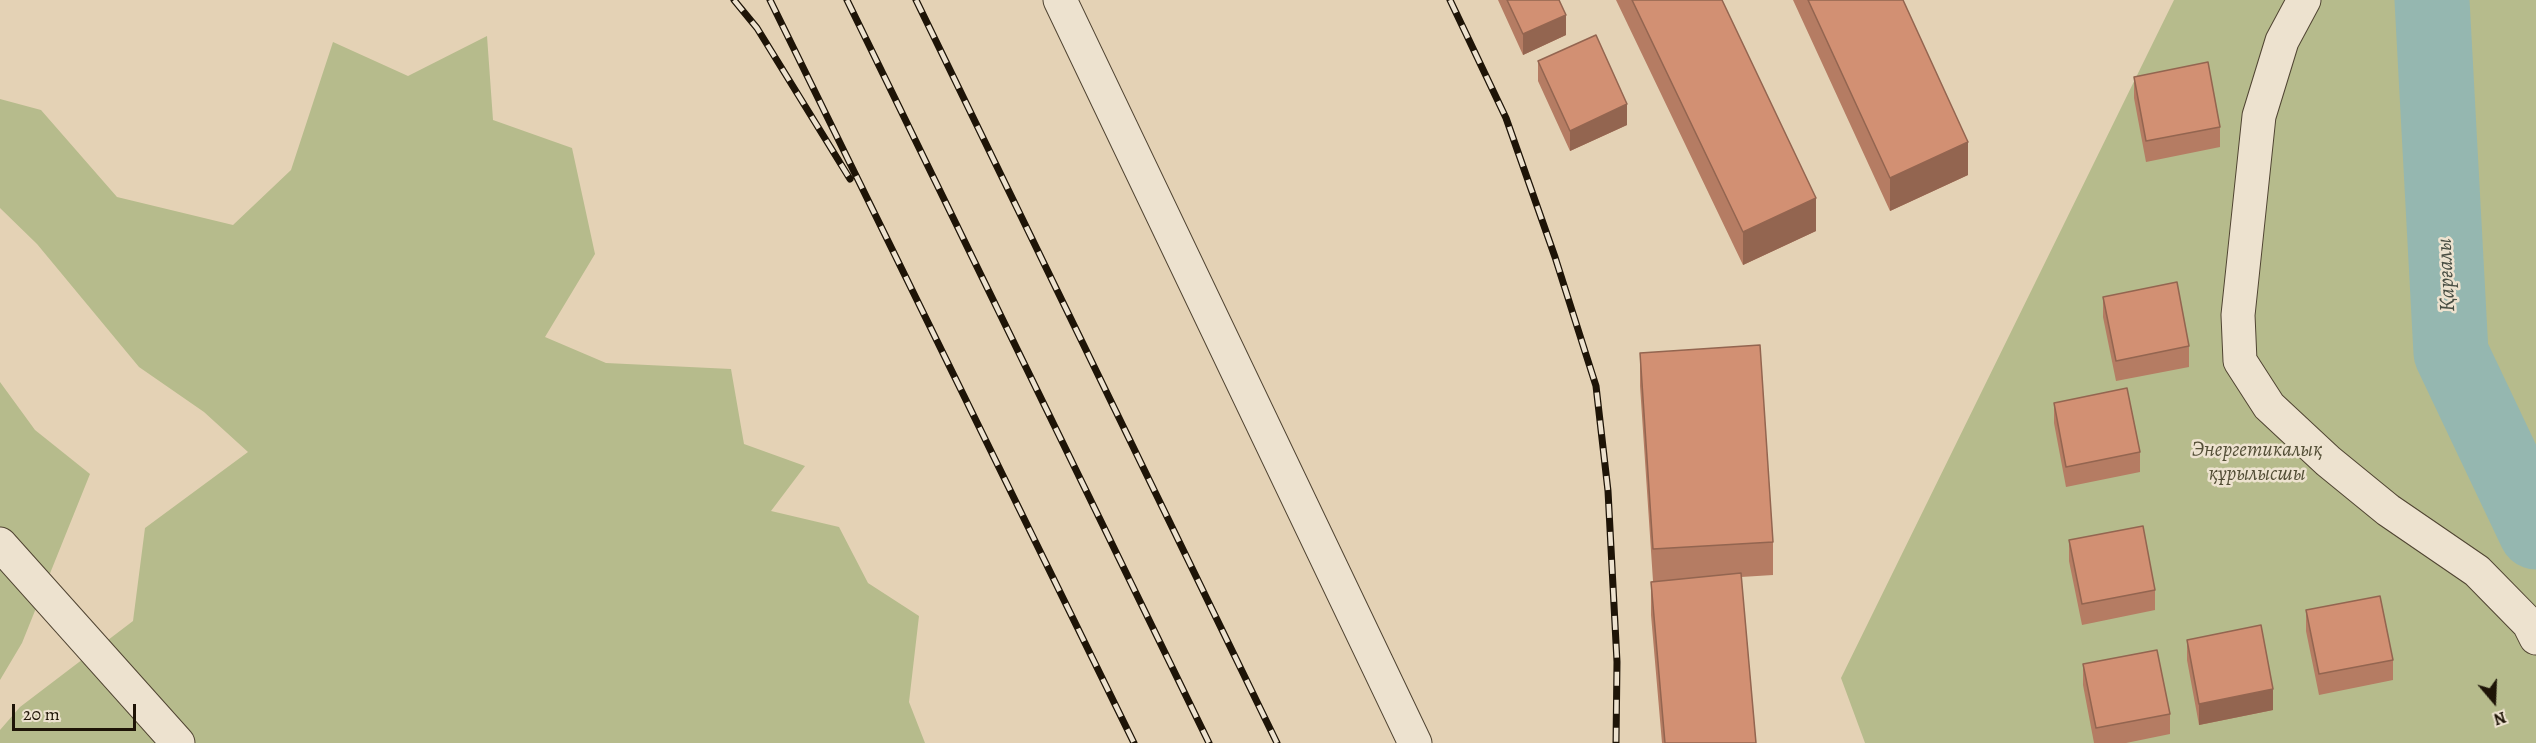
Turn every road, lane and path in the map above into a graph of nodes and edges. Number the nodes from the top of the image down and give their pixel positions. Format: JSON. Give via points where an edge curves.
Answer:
{"nodes":[{"id":1,"x":1060,"y":0,"type":"edge"},
{"id":2,"x":2304,"y":0,"type":"edge"},
{"id":3,"x":0,"y":544,"type":"edge"},
{"id":4,"x":2536,"y":638,"type":"edge"},
{"id":5,"x":178,"y":743,"type":"edge"},
{"id":6,"x":1415,"y":743,"type":"edge"}],
"edges":[{"from":1,"to":6,"type":"street"},
{"from":2,"to":4,"type":"street","via":[[2282,41],[2259,116],[2238,315],[2240,361],[2269,406],[2388,510],[2477,571],[2529,624]]},
{"from":3,"to":5,"type":"street"}]}
